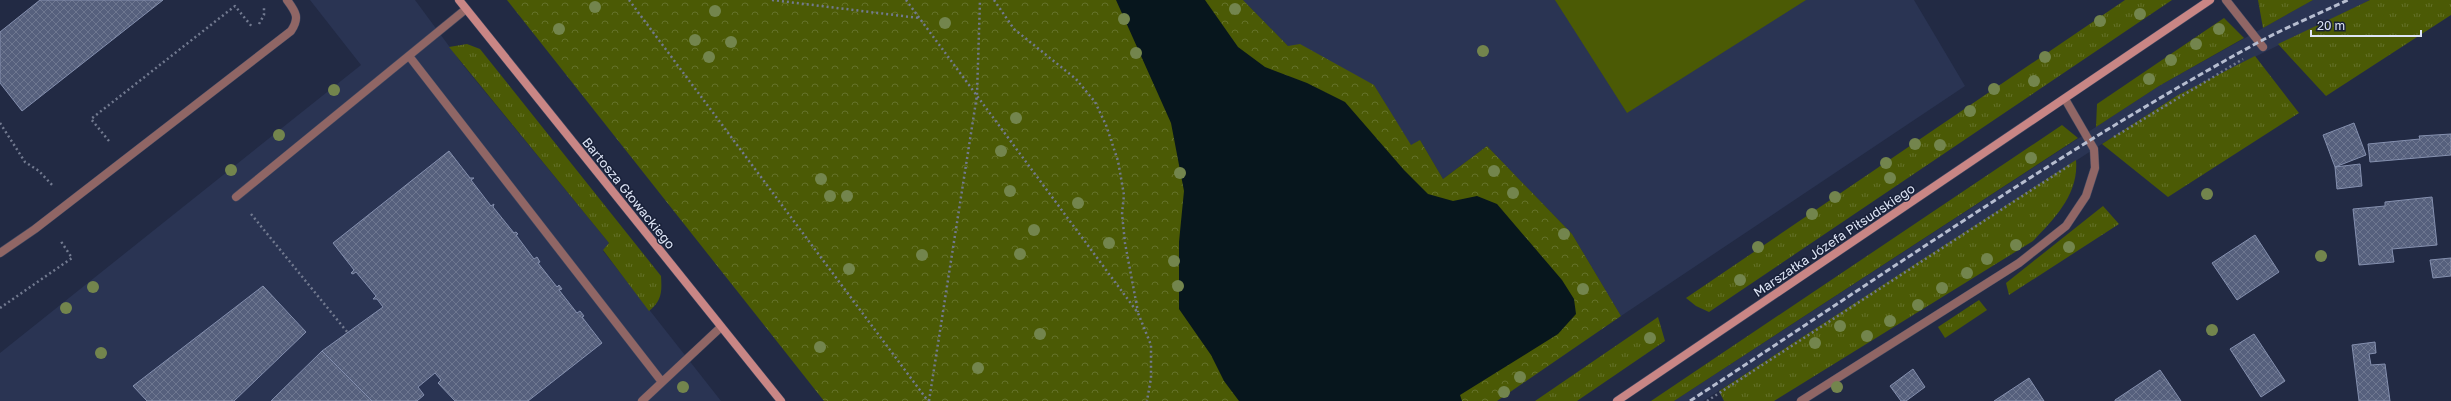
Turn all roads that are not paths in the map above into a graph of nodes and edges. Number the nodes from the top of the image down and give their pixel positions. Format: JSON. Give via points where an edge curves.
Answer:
{"nodes":[{"id":1,"x":287,"y":0,"type":"edge"},
{"id":2,"x":459,"y":0,"type":"edge"},
{"id":3,"x":2210,"y":0,"type":"edge"},
{"id":4,"x":2226,"y":0,"type":"edge"},
{"id":5,"x":466,"y":9,"type":"junction"},
{"id":6,"x":2263,"y":47,"type":"road end"},
{"id":7,"x":409,"y":56,"type":"junction"},
{"id":8,"x":2065,"y":99,"type":"junction"},
{"id":9,"x":236,"y":196,"type":"road end"},
{"id":10,"x":0,"y":252,"type":"edge"},
{"id":11,"x":721,"y":327,"type":"junction"},
{"id":12,"x":662,"y":382,"type":"junction"},
{"id":13,"x":642,"y":401,"type":"edge"},
{"id":14,"x":780,"y":401,"type":"edge"},
{"id":15,"x":1617,"y":401,"type":"edge"},
{"id":16,"x":1801,"y":401,"type":"edge"}],
"edges":[{"from":1,"to":10,"type":"street","via":[[297,13],[297,22],[291,31],[69,203]]},
{"from":2,"to":5,"type":"main road","name":"Bartosza Głowackiego"},
{"from":3,"to":8,"type":"main road","name":"Marszałka Józefa Piłsudskiego"},
{"from":4,"to":6,"type":"street"},
{"from":5,"to":7,"type":"street"},
{"from":5,"to":11,"type":"main road","name":"Bartosza Głowackiego"},
{"from":7,"to":9,"type":"street"},
{"from":7,"to":12,"type":"street"},
{"from":8,"to":15,"type":"main road","name":"Marszałka Józefa Piłsudskiego"},
{"from":8,"to":16,"type":"street","via":[[2094,149],[2095,168],[2086,196],[2066,226],[2019,263]]},
{"from":11,"to":12,"type":"street"},
{"from":11,"to":14,"type":"main road","name":"Bartosza Głowackiego"},
{"from":12,"to":13,"type":"street"}]}
